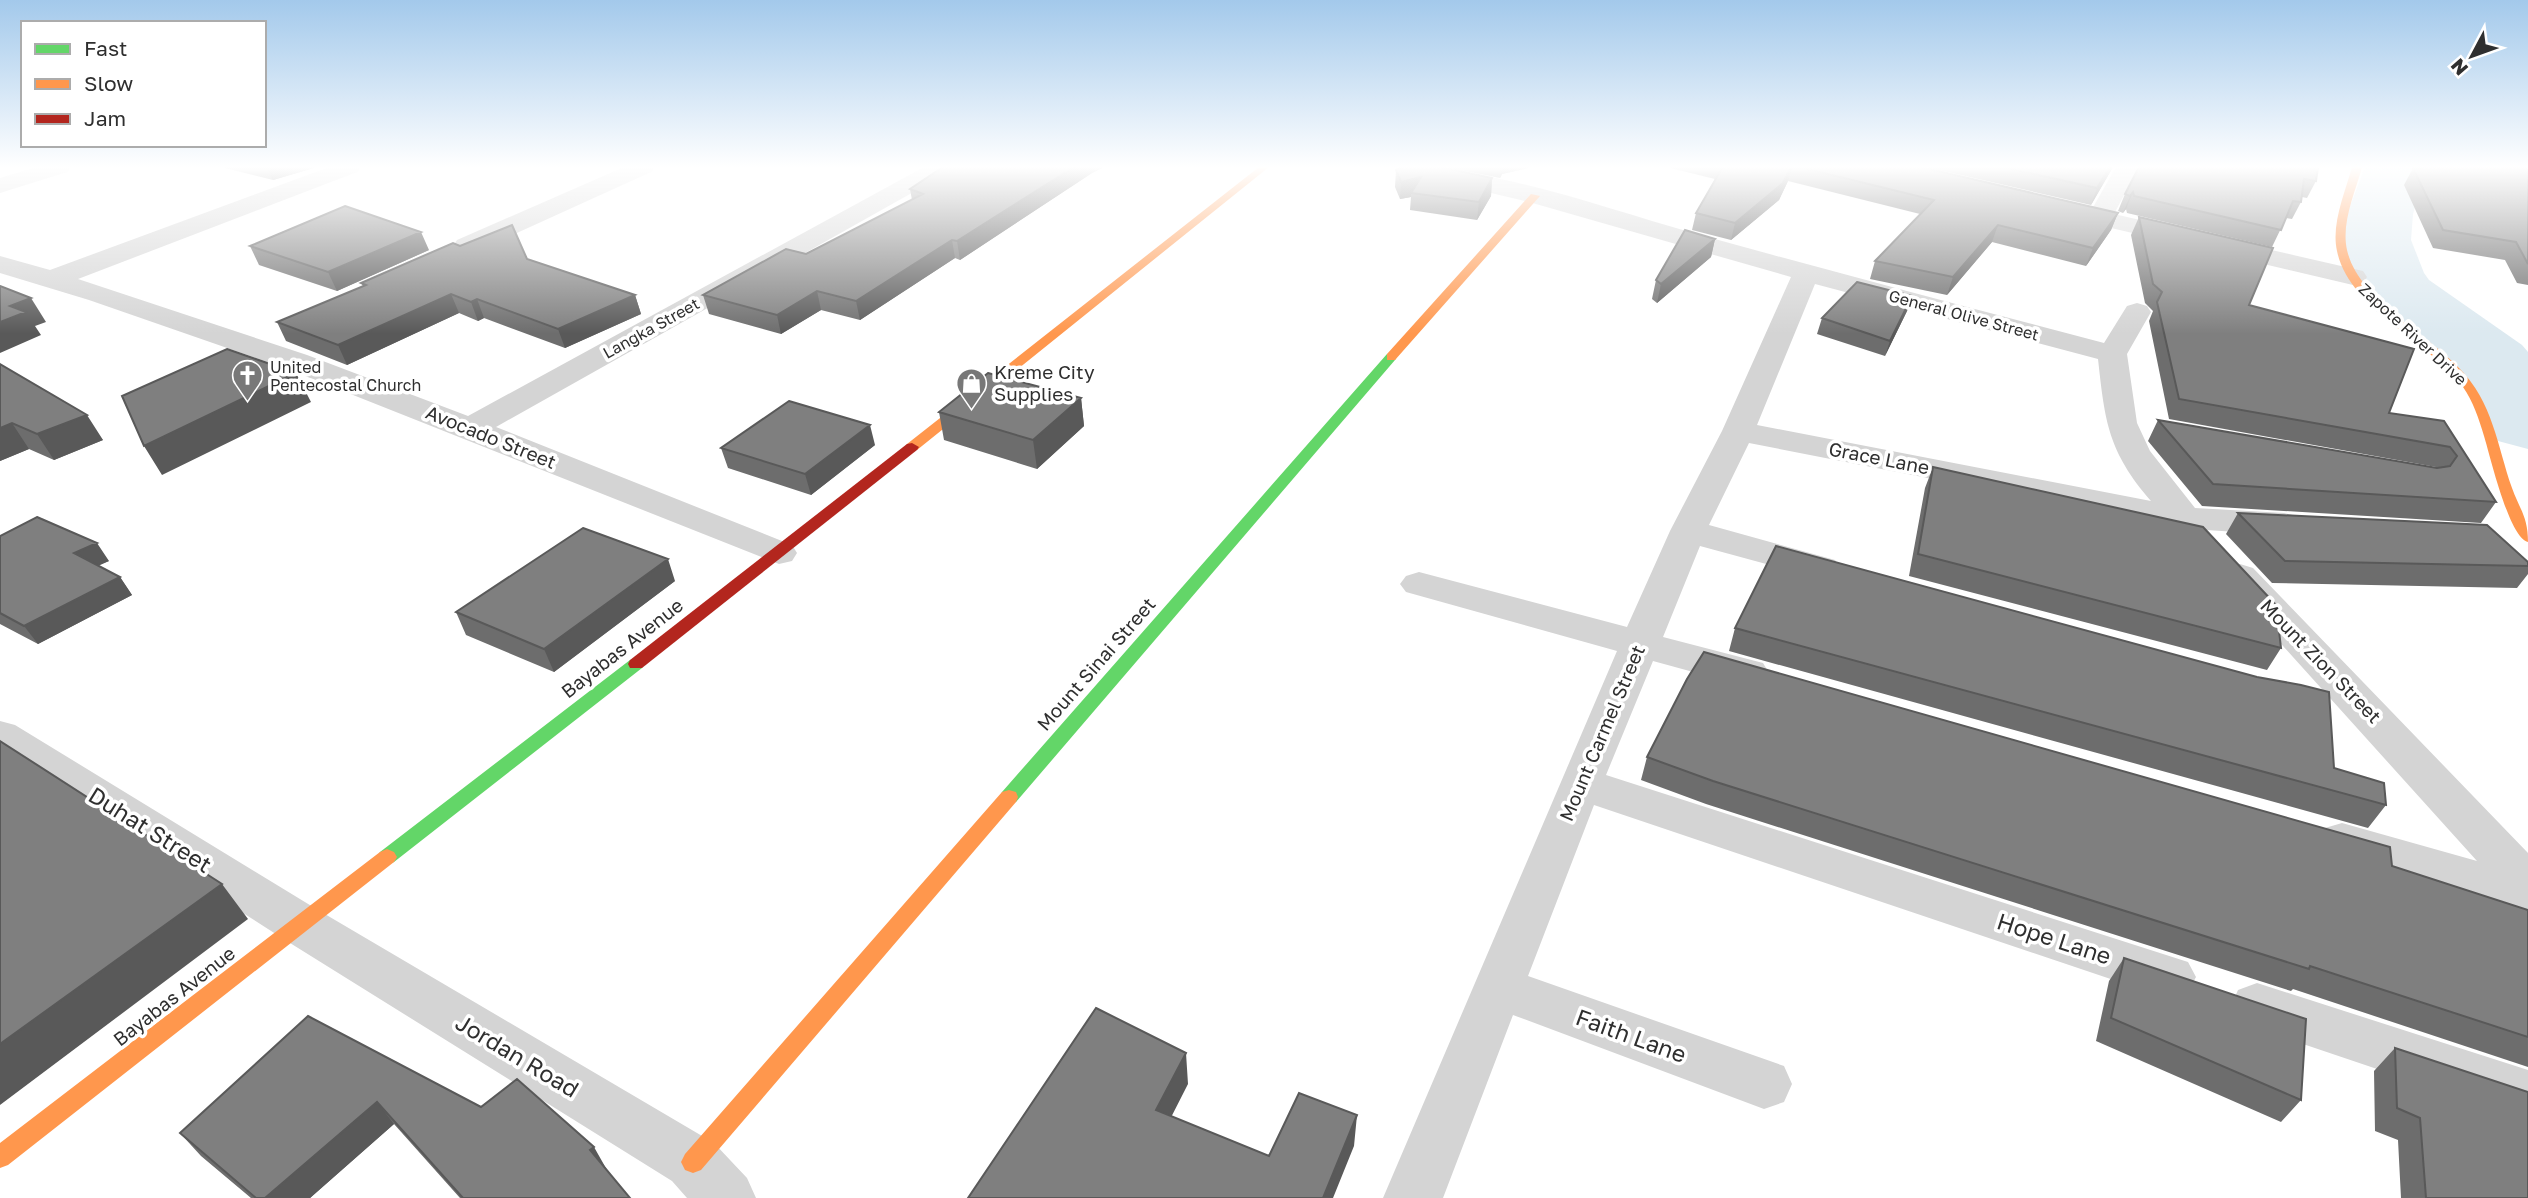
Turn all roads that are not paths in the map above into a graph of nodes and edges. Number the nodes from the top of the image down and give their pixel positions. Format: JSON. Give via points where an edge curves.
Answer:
{"nodes":[{"id":1,"x":201,"y":223,"type":"edge"},
{"id":2,"x":518,"y":223,"type":"edge"},
{"id":3,"x":840,"y":223,"type":"edge"},
{"id":4,"x":1194,"y":223,"type":"edge"},
{"id":5,"x":1511,"y":223,"type":"edge"},
{"id":6,"x":1630,"y":223,"type":"edge"},
{"id":7,"x":2120,"y":223,"type":"edge"},
{"id":8,"x":2346,"y":223,"type":"edge"},
{"id":9,"x":439,"y":258,"type":"edge"},
{"id":10,"x":0,"y":264,"type":"edge"},
{"id":11,"x":1806,"y":273,"type":"junction"},
{"id":12,"x":2353,"y":277,"type":"junction"},
{"id":13,"x":52,"y":279,"type":"junction"},
{"id":14,"x":2137,"y":312,"type":"dead end"},
{"id":15,"x":286,"y":327,"type":"edge"},
{"id":16,"x":248,"y":344,"type":"junction"},
{"id":17,"x":2112,"y":354,"type":"junction"},
{"id":18,"x":2121,"y":423,"type":"junction"},
{"id":19,"x":470,"y":428,"type":"junction"},
{"id":20,"x":2160,"y":430,"type":"edge"},
{"id":21,"x":1738,"y":431,"type":"junction"},
{"id":22,"x":2185,"y":519,"type":"junction"},
{"id":23,"x":2320,"y":526,"type":"edge"},
{"id":24,"x":1688,"y":531,"type":"junction"},
{"id":25,"x":2528,"y":538,"type":"edge"},
{"id":26,"x":779,"y":553,"type":"junction"},
{"id":27,"x":1860,"y":578,"type":"edge"},
{"id":28,"x":1419,"y":584,"type":"dead end"},
{"id":29,"x":1641,"y":642,"type":"junction"},
{"id":30,"x":1789,"y":684,"type":"edge"},
{"id":31,"x":2297,"y":693,"type":"edge"},
{"id":32,"x":2363,"y":704,"type":"junction"},
{"id":33,"x":0,"y":736,"type":"edge"},
{"id":34,"x":1580,"y":783,"type":"junction"},
{"id":35,"x":2300,"y":829,"type":"edge"},
{"id":36,"x":2528,"y":884,"type":"edge"},
{"id":37,"x":2528,"y":894,"type":"edge"},
{"id":38,"x":300,"y":925,"type":"junction"},
{"id":39,"x":1497,"y":987,"type":"junction"},
{"id":40,"x":1764,"y":1084,"type":"dead end"},
{"id":41,"x":2528,"y":1095,"type":"edge"},
{"id":42,"x":0,"y":1157,"type":"edge"},
{"id":43,"x":709,"y":1180,"type":"edge"},
{"id":44,"x":1413,"y":1198,"type":"edge"}],
"edges":[{"from":1,"to":13,"type":"street"},
{"from":2,"to":9,"type":"street"},
{"from":3,"to":19,"type":"street","name":"Langka Street"},
{"from":4,"to":26,"type":"street","name":"Bayabas Avenue"},
{"from":5,"to":43,"type":"street","name":"Mount Sinai Street","via":[[1330,425]]},
{"from":6,"to":11,"type":"street","name":"General Olive Street"},
{"from":7,"to":12,"type":"street"},
{"from":8,"to":12,"type":"street","name":"Zapote River Drive","via":[[2341,248],[2343,262]]},
{"from":10,"to":13,"type":"street","name":"Avocado Street"},
{"from":11,"to":17,"type":"street","name":"General Olive Street"},
{"from":11,"to":21,"type":"street","name":"Mount Carmel Street"},
{"from":12,"to":25,"type":"street","name":"Zapote River Drive","via":[[2469,386],[2509,499]]},
{"from":13,"to":16,"type":"street","name":"Avocado Street"},
{"from":14,"to":17,"type":"street"},
{"from":15,"to":16,"type":"street"},
{"from":16,"to":19,"type":"street","name":"Avocado Street"},
{"from":17,"to":18,"type":"street","name":"Mount Zion Street"},
{"from":18,"to":20,"type":"street"},
{"from":18,"to":22,"type":"street","name":"Mount Zion Street","via":[[2133,451]]},
{"from":19,"to":26,"type":"street","name":"Avocado Street"},
{"from":21,"to":22,"type":"street","name":"Grace Lane"},
{"from":21,"to":24,"type":"street","name":"Mount Carmel Street"},
{"from":22,"to":23,"type":"street","name":"Grace Lane"},
{"from":22,"to":32,"type":"street","name":"Mount Zion Street"},
{"from":24,"to":27,"type":"street"},
{"from":24,"to":29,"type":"street","name":"Mount Carmel Street"},
{"from":26,"to":38,"type":"street","name":"Bayabas Avenue"},
{"from":28,"to":29,"type":"street"},
{"from":29,"to":30,"type":"street"},
{"from":29,"to":34,"type":"street","name":"Mount Carmel Street"},
{"from":31,"to":32,"type":"street"},
{"from":32,"to":36,"type":"street","name":"Mount Zion Street"},
{"from":33,"to":38,"type":"street","name":"Duhat Street"},
{"from":34,"to":39,"type":"street","name":"Mount Carmel Street"},
{"from":34,"to":41,"type":"street","name":"Hope Lane"},
{"from":35,"to":37,"type":"street"},
{"from":38,"to":42,"type":"street","name":"Bayabas Avenue"},
{"from":38,"to":43,"type":"street","name":"Jordan Road"},
{"from":39,"to":40,"type":"street","name":"Faith Lane"},
{"from":39,"to":44,"type":"street","name":"Mount Carmel Street"}]}
